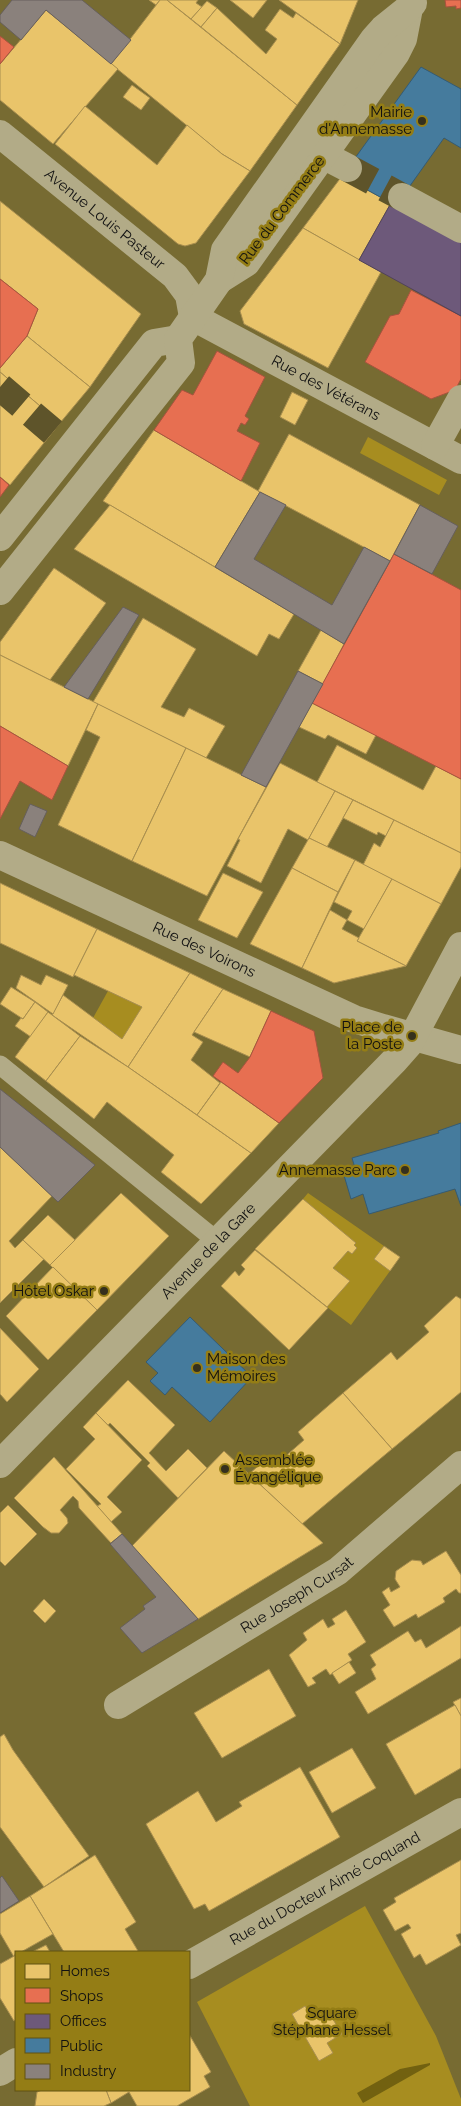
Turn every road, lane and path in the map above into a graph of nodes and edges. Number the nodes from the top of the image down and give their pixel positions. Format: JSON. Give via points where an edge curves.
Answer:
{"nodes":[{"id":1,"x":412,"y":4,"type":"edge"},
{"id":2,"x":3,"y":141,"type":"edge"},
{"id":3,"x":323,"y":155,"type":"junction"},
{"id":4,"x":348,"y":168,"type":"tunnel mouth"},
{"id":5,"x":402,"y":197,"type":"tunnel mouth"},
{"id":6,"x":461,"y":229,"type":"edge"},
{"id":7,"x":219,"y":280,"type":"junction"},
{"id":8,"x":186,"y":328,"type":"junction"},
{"id":9,"x":461,"y":399,"type":"edge"},
{"id":10,"x":435,"y":446,"type":"junction"},
{"id":11,"x":461,"y":460,"type":"edge"},
{"id":12,"x":5,"y":531,"type":"edge"},
{"id":13,"x":38,"y":542,"type":"junction"},
{"id":14,"x":0,"y":591,"type":"edge"},
{"id":15,"x":0,"y":855,"type":"edge"},
{"id":16,"x":461,"y":946,"type":"edge"},
{"id":17,"x":412,"y":1036,"type":"junction"},
{"id":18,"x":461,"y":1050,"type":"edge"},
{"id":19,"x":0,"y":1065,"type":"edge"},
{"id":20,"x":218,"y":1242,"type":"junction"},
{"id":21,"x":0,"y":1464,"type":"edge"},
{"id":22,"x":461,"y":1465,"type":"edge"},
{"id":23,"x":118,"y":1705,"type":"dead end"},
{"id":24,"x":461,"y":1812,"type":"edge"},
{"id":25,"x":190,"y":1964,"type":"edge"},
{"id":26,"x":15,"y":2063,"type":"edge"},
{"id":27,"x":0,"y":2072,"type":"edge"}],
"edges":[{"from":1,"to":3,"type":"street","name":"Rue du Commerce","via":[[396,54]]},
{"from":1,"to":7,"type":"street","name":"Rue du Commerce","via":[[374,39],[225,250]]},
{"from":2,"to":8,"type":"street","name":"Avenue Louis Pasteur","via":[[175,276],[189,295]]},
{"from":3,"to":4,"type":"street"},
{"from":3,"to":7,"type":"street","name":"Rue du Commerce","via":[[246,264]]},
{"from":5,"to":6,"type":"street"},
{"from":7,"to":8,"type":"street","name":"Rue du Commerce"},
{"from":8,"to":10,"type":"street","name":"Rue des Vétérans","via":[[228,335]]},
{"from":8,"to":12,"type":"street","via":[[154,343],[63,439]]},
{"from":8,"to":13,"type":"street","via":[[181,363]]},
{"from":9,"to":10,"type":"street"},
{"from":10,"to":11,"type":"street","name":"Rue des Vétérans"},
{"from":12,"to":13,"type":"street"},
{"from":13,"to":14,"type":"street"},
{"from":15,"to":17,"type":"street","name":"Rue des Voirons","via":[[336,1011]]},
{"from":16,"to":17,"type":"street","name":"Avenue de la Gare"},
{"from":17,"to":18,"type":"street","name":"Rue des Voirons"},
{"from":17,"to":20,"type":"street","name":"Avenue de la Gare","via":[[394,1062]]},
{"from":19,"to":20,"type":"lane"},
{"from":20,"to":21,"type":"street","name":"Avenue de la Gare"},
{"from":22,"to":23,"type":"street","name":"Rue Joseph Cursat","via":[[338,1570]]},
{"from":24,"to":25,"type":"street","name":"Rue du Docteur Aimé Coquand"},
{"from":26,"to":27,"type":"street"}]}
